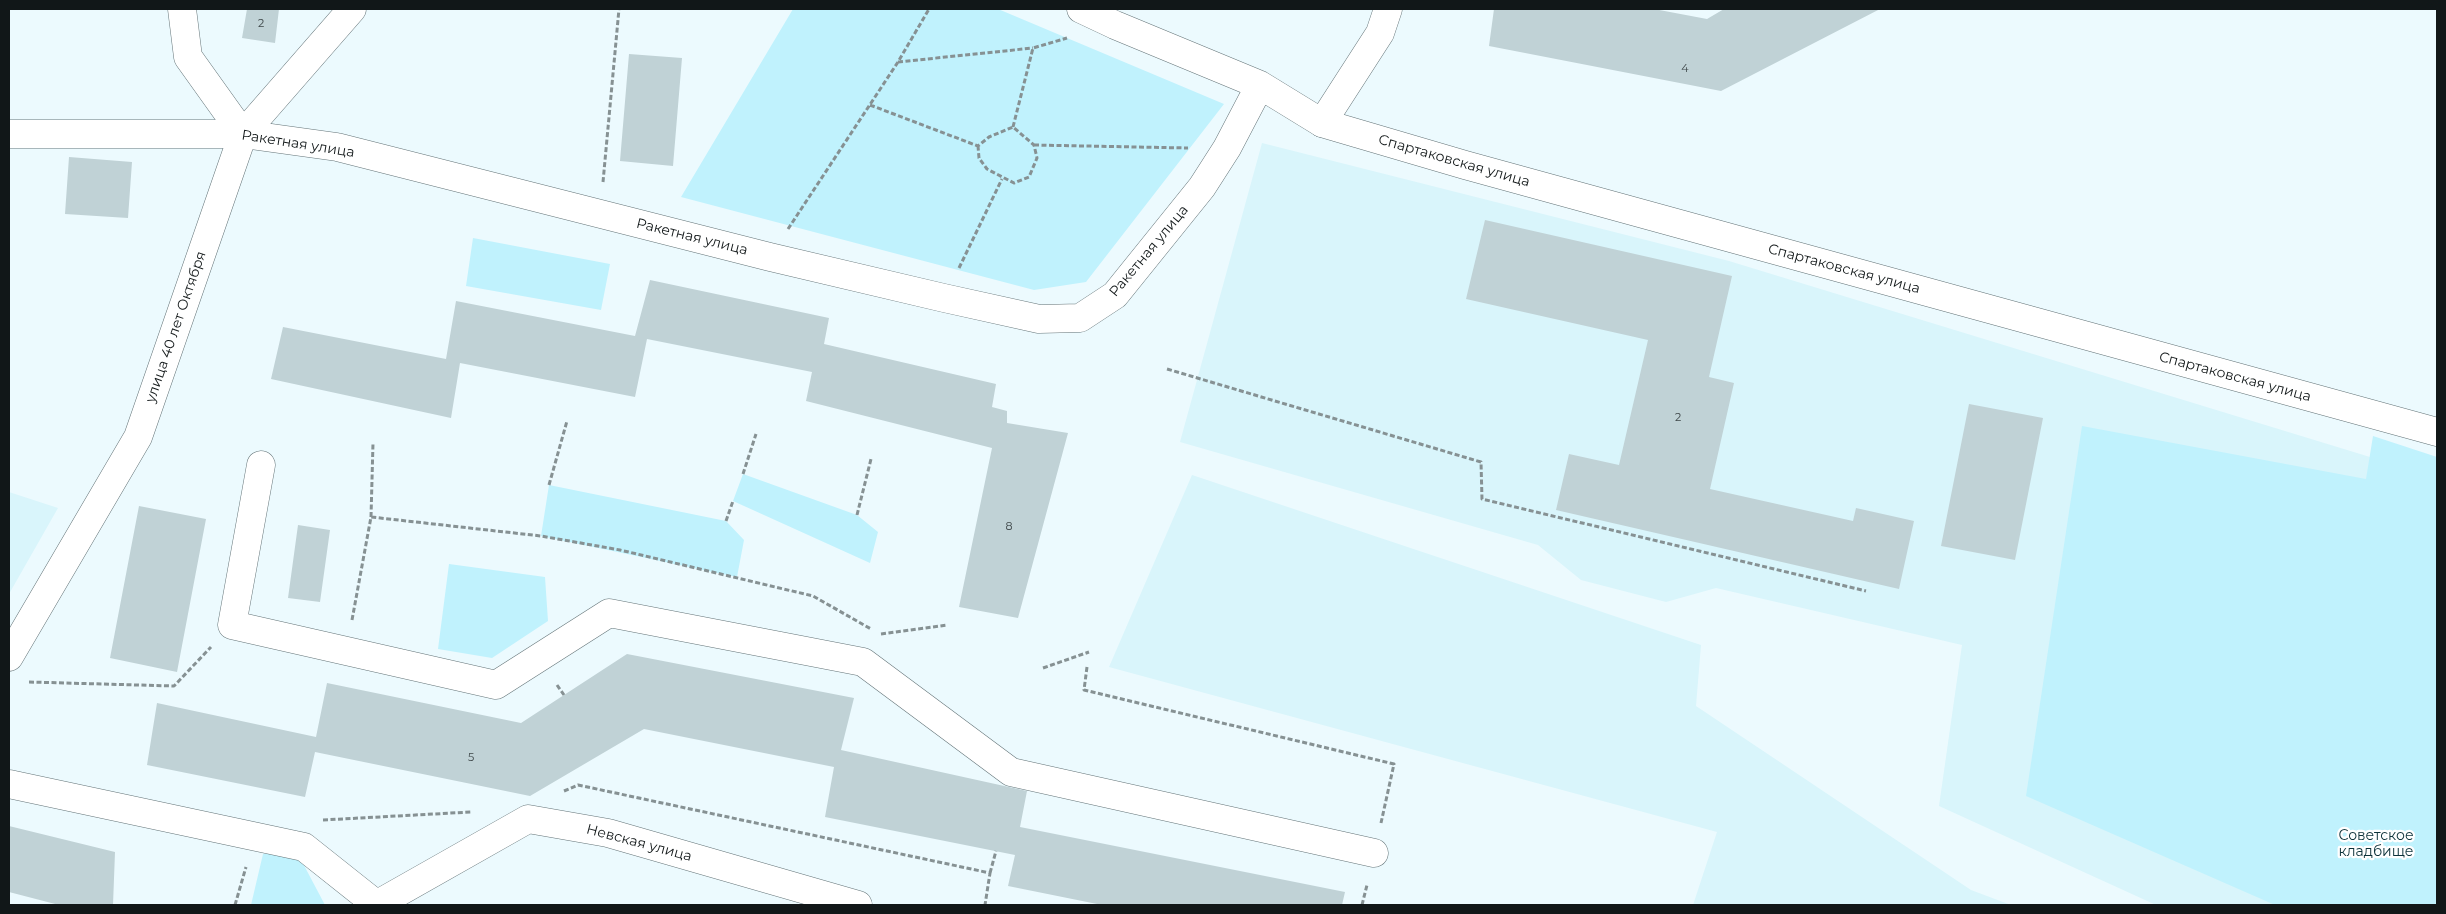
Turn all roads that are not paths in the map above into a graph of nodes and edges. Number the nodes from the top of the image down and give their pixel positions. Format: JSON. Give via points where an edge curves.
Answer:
{"nodes":[{"id":1,"x":182,"y":9,"type":"edge"},
{"id":2,"x":352,"y":9,"type":"edge"},
{"id":3,"x":1081,"y":9,"type":"edge"},
{"id":4,"x":1388,"y":9,"type":"edge"},
{"id":5,"x":1260,"y":85,"type":"junction"},
{"id":6,"x":1322,"y":123,"type":"junction"},
{"id":7,"x":9,"y":134,"type":"edge"},
{"id":8,"x":242,"y":134,"type":"junction"},
{"id":9,"x":2437,"y":432,"type":"edge"},
{"id":10,"x":261,"y":466,"type":"dead end"},
{"id":11,"x":9,"y":656,"type":"edge"},
{"id":12,"x":9,"y":784,"type":"edge"},
{"id":13,"x":1374,"y":853,"type":"dead end"},
{"id":14,"x":377,"y":905,"type":"edge"},
{"id":15,"x":858,"y":905,"type":"edge"}],
"edges":[{"from":1,"to":8,"type":"main road","via":[[188,57]]},
{"from":2,"to":8,"type":"main road","name":"улица 40 лет Октября"},
{"from":3,"to":5,"type":"main road","name":"Спартаковская улица"},
{"from":4,"to":6,"type":"main road","via":[[1380,33]]},
{"from":5,"to":6,"type":"main road","name":"Спартаковская улица"},
{"from":5,"to":8,"type":"main road","name":"Ракетная улица","via":[[1202,187],[1115,295],[1080,318],[1039,319],[770,257],[337,147]]},
{"from":6,"to":9,"type":"main road","name":"Спартаковская улица"},
{"from":7,"to":8,"type":"main road","name":"Ракетная улица"},
{"from":8,"to":11,"type":"main road","name":"улица 40 лет Октября","via":[[138,437]]},
{"from":10,"to":13,"type":"main road","via":[[232,625],[496,685],[610,613],[843,658],[863,662],[1011,772]]},
{"from":12,"to":14,"type":"main road","via":[[304,847]]},
{"from":14,"to":15,"type":"main road","name":"Невская улица","via":[[528,819],[608,833]]}]}
